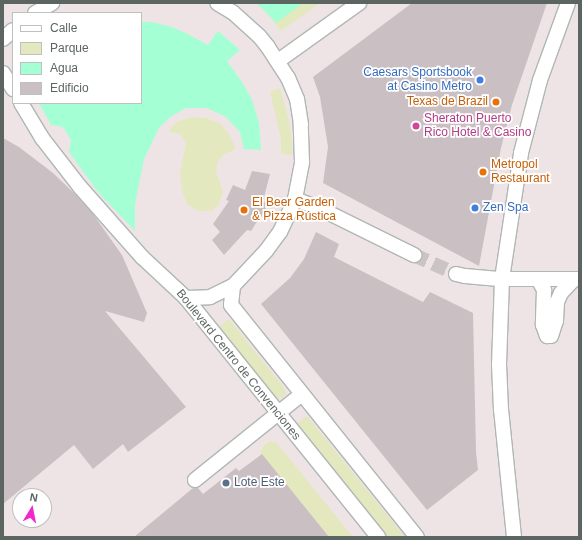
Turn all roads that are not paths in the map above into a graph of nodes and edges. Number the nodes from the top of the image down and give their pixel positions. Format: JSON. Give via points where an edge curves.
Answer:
{"nodes":[{"id":1,"x":52,"y":3,"type":"edge"},
{"id":2,"x":217,"y":3,"type":"edge"},
{"id":3,"x":359,"y":3,"type":"edge"},
{"id":4,"x":568,"y":3,"type":"edge"},
{"id":5,"x":38,"y":12,"type":"edge"},
{"id":6,"x":278,"y":60,"type":"junction"},
{"id":7,"x":3,"y":73,"type":"edge"},
{"id":8,"x":12,"y":87,"type":"edge"},
{"id":9,"x":22,"y":104,"type":"edge"},
{"id":10,"x":295,"y":199,"type":"junction"},
{"id":11,"x":414,"y":255,"type":"tunnel mouth"},
{"id":12,"x":456,"y":274,"type":"tunnel mouth"},
{"id":13,"x":577,"y":278,"type":"edge"},
{"id":14,"x":502,"y":279,"type":"junction"},
{"id":15,"x":538,"y":279,"type":"junction"},
{"id":16,"x":233,"y":286,"type":"junction"},
{"id":17,"x":186,"y":298,"type":"junction"},
{"id":18,"x":302,"y":394,"type":"junction"},
{"id":19,"x":278,"y":413,"type":"junction"},
{"id":20,"x":195,"y":480,"type":"dead end"},
{"id":21,"x":378,"y":537,"type":"edge"},
{"id":22,"x":417,"y":537,"type":"edge"},
{"id":23,"x":514,"y":537,"type":"edge"}],
"edges":[{"from":1,"to":5,"type":"street"},
{"from":2,"to":6,"type":"street","via":[[232,12],[259,36]]},
{"from":3,"to":6,"type":"street"},
{"from":4,"to":14,"type":"street","via":[[540,80],[521,153]]},
{"from":6,"to":10,"type":"street","via":[[297,99],[301,124],[302,162]]},
{"from":7,"to":8,"type":"street"},
{"from":9,"to":17,"type":"street","name":"Boulevard Centro de Convenciones","via":[[42,138],[80,187],[142,257]]},
{"from":10,"to":11,"type":"street"},
{"from":10,"to":16,"type":"street","via":[[280,232]]},
{"from":12,"to":14,"type":"street"},
{"from":13,"to":15,"type":"street"},
{"from":13,"to":15,"type":"street","via":[[561,293],[557,302],[556,321],[549,336],[543,325],[544,290]]},
{"from":14,"to":15,"type":"street"},
{"from":14,"to":23,"type":"street","via":[[499,365],[501,410]]},
{"from":16,"to":17,"type":"street","via":[[210,297]]},
{"from":16,"to":18,"type":"street","via":[[231,305]]},
{"from":17,"to":19,"type":"street","name":"Boulevard Centro de Convenciones"},
{"from":18,"to":19,"type":"street"},
{"from":18,"to":22,"type":"street"},
{"from":19,"to":20,"type":"street"},
{"from":19,"to":21,"type":"street","name":"Boulevard Centro de Convenciones"}]}
